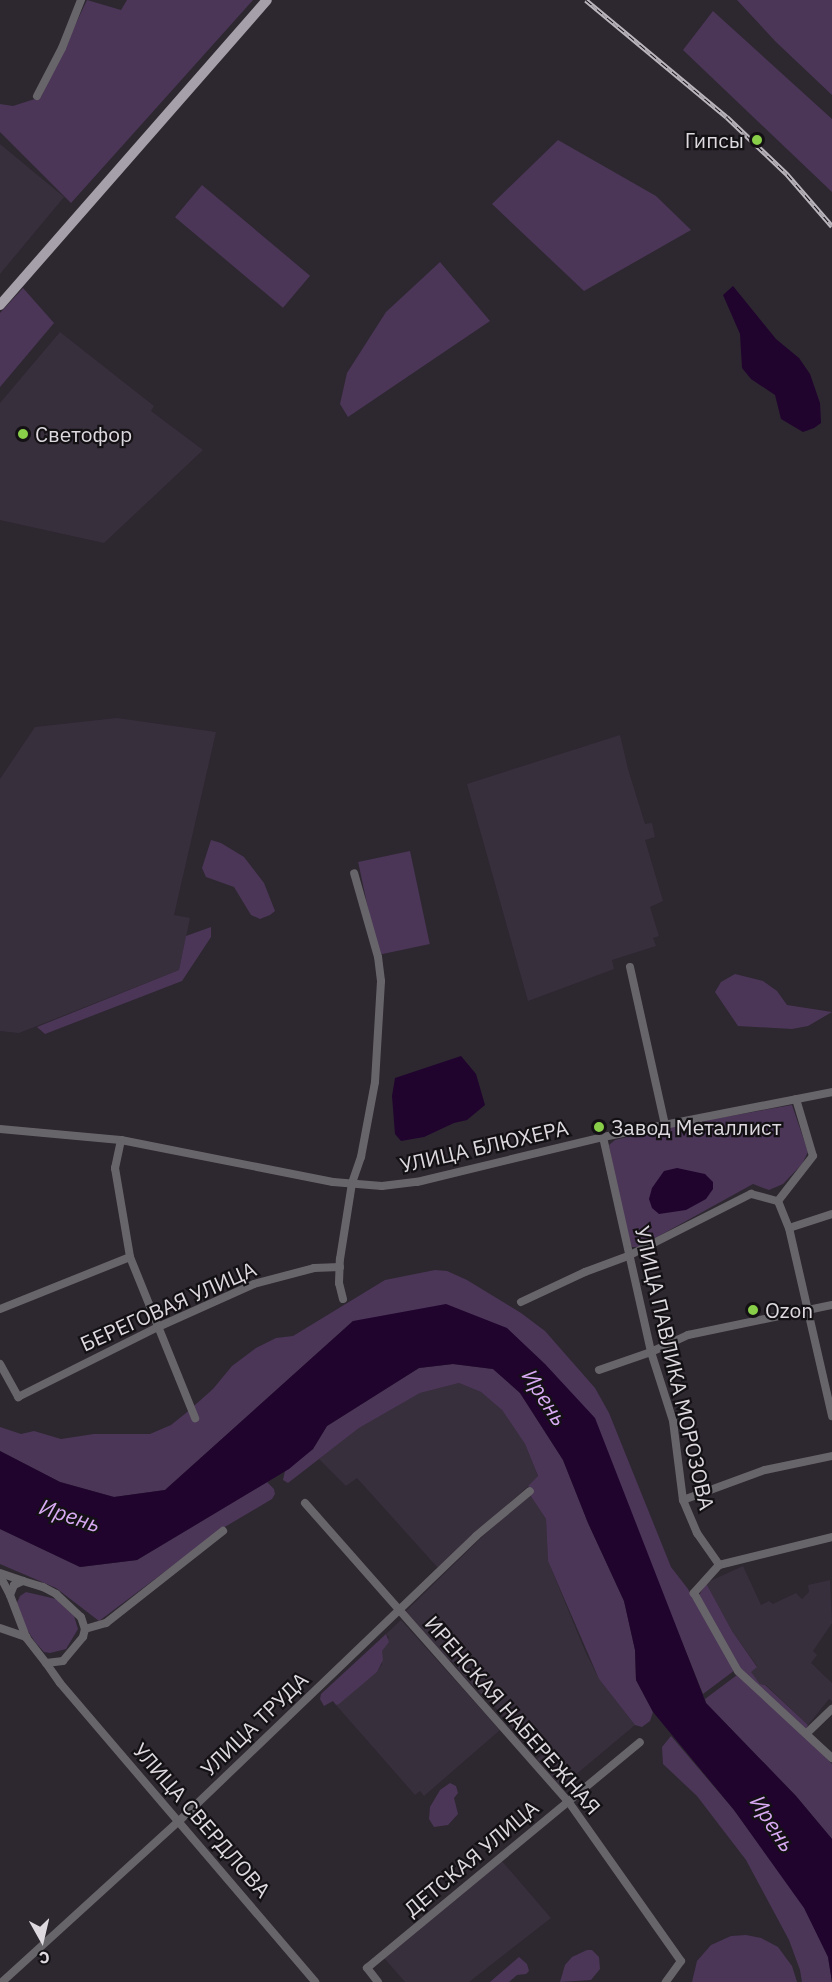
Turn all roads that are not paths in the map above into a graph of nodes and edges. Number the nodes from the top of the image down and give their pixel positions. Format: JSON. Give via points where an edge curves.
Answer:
{"nodes":[{"id":1,"x":81,"y":0,"type":"edge"},
{"id":2,"x":267,"y":0,"type":"edge"},
{"id":3,"x":38,"y":96,"type":"dead end"},
{"id":4,"x":0,"y":305,"type":"edge"},
{"id":5,"x":354,"y":873,"type":"dead end"},
{"id":6,"x":630,"y":967,"type":"dead end"},
{"id":7,"x":832,"y":1092,"type":"edge"},
{"id":8,"x":796,"y":1099,"type":"junction"},
{"id":9,"x":665,"y":1125,"type":"junction"},
{"id":10,"x":0,"y":1129,"type":"edge"},
{"id":11,"x":603,"y":1137,"type":"junction"},
{"id":12,"x":121,"y":1140,"type":"junction"},
{"id":13,"x":352,"y":1184,"type":"junction"},
{"id":14,"x":778,"y":1201,"type":"junction"},
{"id":15,"x":832,"y":1214,"type":"edge"},
{"id":16,"x":789,"y":1228,"type":"junction"},
{"id":17,"x":628,"y":1256,"type":"junction"},
{"id":18,"x":130,"y":1257,"type":"junction"},
{"id":19,"x":340,"y":1267,"type":"junction"},
{"id":20,"x":343,"y":1299,"type":"dead end"},
{"id":21,"x":521,"y":1302,"type":"dead end"},
{"id":22,"x":832,"y":1305,"type":"edge"},
{"id":23,"x":0,"y":1309,"type":"edge"},
{"id":24,"x":807,"y":1310,"type":"junction"},
{"id":25,"x":158,"y":1327,"type":"junction"},
{"id":26,"x":651,"y":1352,"type":"junction"},
{"id":27,"x":0,"y":1364,"type":"edge"},
{"id":28,"x":600,"y":1370,"type":"dead end"},
{"id":29,"x":832,"y":1416,"type":"edge"},
{"id":30,"x":195,"y":1418,"type":"dead end"},
{"id":31,"x":832,"y":1456,"type":"edge"},
{"id":32,"x":530,"y":1491,"type":"dead end"},
{"id":33,"x":683,"y":1500,"type":"junction"},
{"id":34,"x":305,"y":1503,"type":"dead end"},
{"id":35,"x":223,"y":1531,"type":"dead end"},
{"id":36,"x":832,"y":1538,"type":"edge"},
{"id":37,"x":719,"y":1565,"type":"junction"},
{"id":38,"x":0,"y":1574,"type":"edge"},
{"id":39,"x":23,"y":1581,"type":"junction"},
{"id":40,"x":10,"y":1595,"type":"junction"},
{"id":41,"x":399,"y":1610,"type":"junction"},
{"id":42,"x":0,"y":1628,"type":"edge"},
{"id":43,"x":85,"y":1629,"type":"junction"},
{"id":44,"x":26,"y":1637,"type":"junction"},
{"id":45,"x":63,"y":1660,"type":"junction"},
{"id":46,"x":46,"y":1663,"type":"junction"},
{"id":47,"x":60,"y":1683,"type":"junction"},
{"id":48,"x":832,"y":1710,"type":"edge"},
{"id":49,"x":807,"y":1733,"type":"junction"},
{"id":50,"x":640,"y":1742,"type":"dead end"},
{"id":51,"x":832,"y":1758,"type":"edge"},
{"id":52,"x":568,"y":1801,"type":"junction"},
{"id":53,"x":178,"y":1822,"type":"junction"},
{"id":54,"x":2,"y":1982,"type":"edge"},
{"id":55,"x":315,"y":1982,"type":"edge"},
{"id":56,"x":378,"y":1982,"type":"edge"},
{"id":57,"x":666,"y":1982,"type":"edge"}],
"edges":[{"from":1,"to":3,"type":"street"},
{"from":2,"to":4,"type":"main road"},
{"from":5,"to":13,"type":"street","via":[[381,981],[375,1082],[362,1157]]},
{"from":6,"to":9,"type":"street"},
{"from":7,"to":8,"type":"street","name":"УЛИЦА БЛЮХЕРА"},
{"from":8,"to":9,"type":"street","name":"УЛИЦА БЛЮХЕРА"},
{"from":8,"to":14,"type":"street","via":[[813,1156]]},
{"from":9,"to":11,"type":"street","name":"УЛИЦА БЛЮХЕРА"},
{"from":10,"to":12,"type":"street","name":"УЛИЦА БЛЮХЕРА"},
{"from":11,"to":13,"type":"street","name":"УЛИЦА БЛЮХЕРА","via":[[417,1182]]},
{"from":11,"to":17,"type":"street","name":"УЛИЦА ПАВЛИКА МОРОЗОВА"},
{"from":12,"to":13,"type":"street","name":"УЛИЦА БЛЮХЕРА"},
{"from":12,"to":18,"type":"street","via":[[115,1168]]},
{"from":13,"to":19,"type":"street"},
{"from":14,"to":16,"type":"street"},
{"from":14,"to":17,"type":"street","via":[[751,1194]]},
{"from":15,"to":16,"type":"street"},
{"from":16,"to":24,"type":"street"},
{"from":17,"to":21,"type":"street"},
{"from":17,"to":26,"type":"street","name":"УЛИЦА ПАВЛИКА МОРОЗОВА"},
{"from":18,"to":23,"type":"street"},
{"from":18,"to":25,"type":"street"},
{"from":19,"to":20,"type":"street"},
{"from":19,"to":25,"type":"street","name":"БЕРЕГОВАЯ УЛИЦА","via":[[314,1268],[254,1284]]},
{"from":22,"to":24,"type":"street"},
{"from":24,"to":26,"type":"street","via":[[688,1335]]},
{"from":24,"to":29,"type":"street"},
{"from":25,"to":27,"type":"street","name":"БЕРЕГОВАЯ УЛИЦА","via":[[18,1397]]},
{"from":25,"to":30,"type":"street"},
{"from":26,"to":28,"type":"street"},
{"from":26,"to":33,"type":"street","name":"УЛИЦА ПАВЛИКА МОРОЗОВА","via":[[673,1421]]},
{"from":31,"to":33,"type":"street","via":[[765,1470]]},
{"from":32,"to":41,"type":"street","name":"УЛИЦА ТРУДА","via":[[476,1536]]},
{"from":33,"to":37,"type":"street","name":"УЛИЦА ПАВЛИКА МОРОЗОВА","via":[[697,1533]]},
{"from":34,"to":41,"type":"street","name":"ИРЕНСКАЯ НАБЕРЕЖНАЯ"},
{"from":35,"to":43,"type":"street","via":[[106,1623]]},
{"from":36,"to":37,"type":"street"},
{"from":37,"to":49,"type":"street","via":[[694,1593],[738,1671]]},
{"from":38,"to":39,"type":"street"},
{"from":38,"to":40,"type":"street"},
{"from":39,"to":40,"type":"street","via":[[14,1585]]},
{"from":39,"to":43,"type":"street","via":[[56,1594],[81,1617]]},
{"from":40,"to":44,"type":"street","name":"УЛИЦА СВЕРДЛОВА"},
{"from":41,"to":52,"type":"street","name":"ИРЕНСКАЯ НАБЕРЕЖНАЯ"},
{"from":41,"to":53,"type":"street","name":"УЛИЦА ТРУДА"},
{"from":42,"to":44,"type":"street"},
{"from":43,"to":45,"type":"street","via":[[76,1648]]},
{"from":44,"to":46,"type":"street","name":"УЛИЦА СВЕРДЛОВА"},
{"from":45,"to":46,"type":"street"},
{"from":45,"to":47,"type":"street"},
{"from":46,"to":47,"type":"street","name":"УЛИЦА СВЕРДЛОВА"},
{"from":47,"to":53,"type":"street","name":"УЛИЦА СВЕРДЛОВА"},
{"from":48,"to":49,"type":"street"},
{"from":49,"to":51,"type":"street"},
{"from":50,"to":52,"type":"street","name":"ДЕТСКАЯ УЛИЦА"},
{"from":52,"to":56,"type":"street","name":"ДЕТСКАЯ УЛИЦА","via":[[367,1968]]},
{"from":52,"to":57,"type":"street","name":"ИРЕНСКАЯ НАБЕРЕЖНАЯ","via":[[681,1961]]},
{"from":53,"to":54,"type":"street","name":"УЛИЦА ТРУДА"},
{"from":53,"to":55,"type":"street","name":"УЛИЦА СВЕРДЛОВА"}]}
